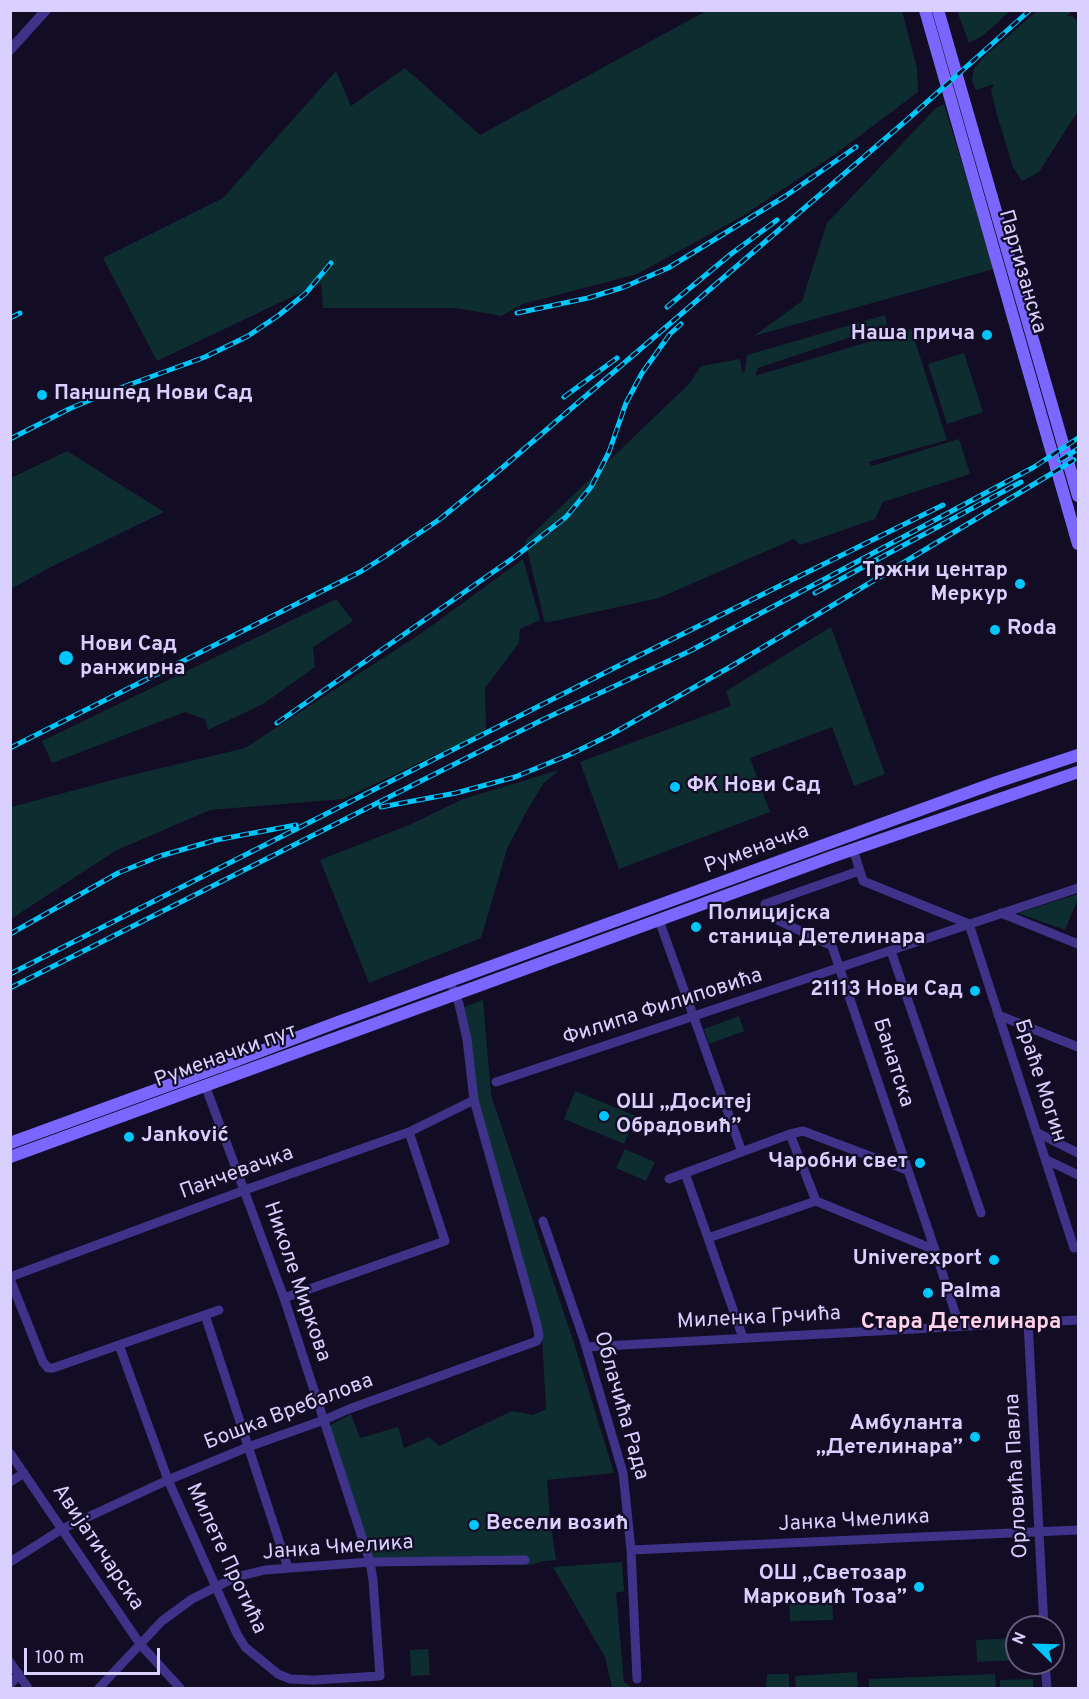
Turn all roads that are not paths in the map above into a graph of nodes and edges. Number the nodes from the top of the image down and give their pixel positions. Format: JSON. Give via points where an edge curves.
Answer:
{"nodes":[{"id":1,"x":46,"y":10,"type":"edge"},
{"id":2,"x":925,"y":10,"type":"edge"},
{"id":3,"x":938,"y":10,"type":"edge"},
{"id":4,"x":10,"y":50,"type":"edge"},
{"id":5,"x":1078,"y":496,"type":"edge"},
{"id":6,"x":1078,"y":544,"type":"edge"},
{"id":7,"x":1078,"y":755,"type":"edge"},
{"id":8,"x":1078,"y":772,"type":"edge"},
{"id":9,"x":853,"y":849,"type":"junction"},
{"id":10,"x":859,"y":871,"type":"junction"},
{"id":11,"x":1078,"y":888,"type":"edge"},
{"id":12,"x":1000,"y":913,"type":"junction"},
{"id":13,"x":659,"y":920,"type":"junction"},
{"id":14,"x":969,"y":924,"type":"junction"},
{"id":15,"x":1078,"y":944,"type":"edge"},
{"id":16,"x":891,"y":951,"type":"junction"},
{"id":17,"x":841,"y":968,"type":"junction"},
{"id":18,"x":450,"y":981,"type":"junction"},
{"id":19,"x":455,"y":995,"type":"junction"},
{"id":20,"x":998,"y":1015,"type":"junction"},
{"id":21,"x":693,"y":1017,"type":"junction"},
{"id":22,"x":1078,"y":1047,"type":"edge"},
{"id":23,"x":496,"y":1082,"type":"dead end"},
{"id":24,"x":206,"y":1085,"type":"junction"},
{"id":25,"x":474,"y":1100,"type":"junction"},
{"id":26,"x":409,"y":1132,"type":"junction"},
{"id":27,"x":1036,"y":1132,"type":"junction"},
{"id":28,"x":790,"y":1134,"type":"junction"},
{"id":29,"x":10,"y":1143,"type":"edge"},
{"id":30,"x":742,"y":1152,"type":"junction"},
{"id":31,"x":1078,"y":1153,"type":"edge"},
{"id":32,"x":10,"y":1157,"type":"edge"},
{"id":33,"x":1045,"y":1159,"type":"junction"},
{"id":34,"x":907,"y":1170,"type":"junction"},
{"id":35,"x":685,"y":1173,"type":"junction"},
{"id":36,"x":1078,"y":1175,"type":"edge"},
{"id":37,"x":669,"y":1179,"type":"dead end"},
{"id":38,"x":245,"y":1190,"type":"junction"},
{"id":39,"x":816,"y":1201,"type":"junction"},
{"id":40,"x":981,"y":1214,"type":"dead end"},
{"id":41,"x":543,"y":1221,"type":"dead end"},
{"id":42,"x":708,"y":1238,"type":"junction"},
{"id":43,"x":1074,"y":1248,"type":"dead end"},
{"id":44,"x":936,"y":1250,"type":"junction"},
{"id":45,"x":10,"y":1278,"type":"edge"},
{"id":46,"x":284,"y":1298,"type":"junction"},
{"id":47,"x":219,"y":1310,"type":"dead end"},
{"id":48,"x":205,"y":1315,"type":"junction"},
{"id":49,"x":1078,"y":1320,"type":"edge"},
{"id":50,"x":1028,"y":1322,"type":"junction"},
{"id":51,"x":959,"y":1325,"type":"junction"},
{"id":52,"x":743,"y":1338,"type":"junction"},
{"id":53,"x":118,"y":1345,"type":"junction"},
{"id":54,"x":586,"y":1347,"type":"junction"},
{"id":55,"x":324,"y":1420,"type":"junction"},
{"id":56,"x":248,"y":1447,"type":"junction"},
{"id":57,"x":10,"y":1453,"type":"edge"},
{"id":58,"x":24,"y":1473,"type":"junction"},
{"id":59,"x":168,"y":1480,"type":"junction"},
{"id":60,"x":10,"y":1482,"type":"edge"},
{"id":61,"x":62,"y":1529,"type":"junction"},
{"id":62,"x":1078,"y":1530,"type":"edge"},
{"id":63,"x":1039,"y":1532,"type":"junction"},
{"id":64,"x":631,"y":1550,"type":"junction"},
{"id":65,"x":525,"y":1560,"type":"dead end"},
{"id":66,"x":10,"y":1562,"type":"edge"},
{"id":67,"x":370,"y":1562,"type":"junction"},
{"id":68,"x":288,"y":1568,"type":"junction"},
{"id":69,"x":215,"y":1586,"type":"junction"},
{"id":70,"x":1043,"y":1615,"type":"edge"},
{"id":71,"x":140,"y":1644,"type":"junction"},
{"id":72,"x":10,"y":1662,"type":"edge"},
{"id":73,"x":19,"y":1674,"type":"junction"},
{"id":74,"x":637,"y":1679,"type":"dead end"},
{"id":75,"x":10,"y":1685,"type":"edge"},
{"id":76,"x":28,"y":1689,"type":"edge"},
{"id":77,"x":99,"y":1689,"type":"edge"},
{"id":78,"x":180,"y":1689,"type":"edge"}],
"edges":[{"from":1,"to":4,"type":"street"},
{"from":2,"to":6,"type":"main road","name":"Партизанска"},
{"from":3,"to":5,"type":"main road","name":"Партизанска"},
{"from":7,"to":18,"type":"main road","name":"Руменачка"},
{"from":8,"to":9,"type":"main road","name":"Руменачка"},
{"from":9,"to":10,"type":"street"},
{"from":9,"to":13,"type":"main road","name":"Руменачка"},
{"from":10,"to":14,"type":"street","via":[[863,881]]},
{"from":10,"to":17,"type":"street","via":[[765,904],[770,916],[832,945]]},
{"from":11,"to":12,"type":"street","name":"Филипа Филиповића"},
{"from":12,"to":14,"type":"street","name":"Филипа Филиповића"},
{"from":12,"to":15,"type":"street"},
{"from":13,"to":19,"type":"main road","name":"Руменачка"},
{"from":13,"to":21,"type":"street"},
{"from":14,"to":16,"type":"street","name":"Филипа Филиповића"},
{"from":14,"to":20,"type":"street","name":"Браће Могин"},
{"from":16,"to":17,"type":"street","name":"Филипа Филиповића"},
{"from":16,"to":40,"type":"street"},
{"from":17,"to":21,"type":"street","name":"Филипа Филиповића"},
{"from":17,"to":34,"type":"street","name":"Банатска"},
{"from":18,"to":19,"type":"street"},
{"from":18,"to":29,"type":"main road","name":"Руменачки пут"},
{"from":19,"to":24,"type":"main road","name":"Руменачки пут"},
{"from":19,"to":25,"type":"street","via":[[467,1039]]},
{"from":20,"to":22,"type":"street"},
{"from":20,"to":27,"type":"street","name":"Браће Могин"},
{"from":21,"to":23,"type":"street","name":"Филипа Филиповића"},
{"from":21,"to":30,"type":"street"},
{"from":24,"to":32,"type":"main road","name":"Руменачки пут"},
{"from":24,"to":38,"type":"street","name":"Николе Миркова"},
{"from":25,"to":26,"type":"street","name":"Панчевачка"},
{"from":25,"to":55,"type":"street","name":"Бошка Вребалова","via":[[538,1336],[534,1344]]},
{"from":26,"to":38,"type":"street","name":"Панчевачка"},
{"from":26,"to":46,"type":"street","via":[[445,1241]]},
{"from":27,"to":31,"type":"street"},
{"from":27,"to":33,"type":"street","name":"Браће Могин"},
{"from":28,"to":30,"type":"street"},
{"from":28,"to":34,"type":"street","via":[[803,1131]]},
{"from":28,"to":39,"type":"street"},
{"from":30,"to":35,"type":"street"},
{"from":33,"to":36,"type":"street"},
{"from":33,"to":43,"type":"street","name":"Браће Могин"},
{"from":34,"to":44,"type":"street","name":"Банатска"},
{"from":35,"to":37,"type":"street"},
{"from":35,"to":42,"type":"street"},
{"from":38,"to":45,"type":"street","name":"Панчевачка"},
{"from":38,"to":46,"type":"street","name":"Николе Миркова"},
{"from":39,"to":42,"type":"street"},
{"from":39,"to":44,"type":"street"},
{"from":41,"to":54,"type":"street","name":"Облачића Рада"},
{"from":42,"to":52,"type":"street"},
{"from":44,"to":51,"type":"street","name":"Банатска"},
{"from":45,"to":53,"type":"street","via":[[48,1368]]},
{"from":46,"to":55,"type":"street","name":"Николе Миркова"},
{"from":47,"to":48,"type":"street"},
{"from":48,"to":53,"type":"street"},
{"from":48,"to":56,"type":"street"},
{"from":49,"to":50,"type":"street","name":"Миленка Грчића"},
{"from":50,"to":51,"type":"street","name":"Миленка Грчића"},
{"from":50,"to":63,"type":"street","name":"Орловића Павла"},
{"from":51,"to":52,"type":"street","name":"Миленка Грчића"},
{"from":52,"to":54,"type":"street","name":"Миленка Грчића"},
{"from":53,"to":59,"type":"street","name":"Милете Протића"},
{"from":54,"to":64,"type":"street","name":"Облачића Рада","via":[[624,1473]]},
{"from":55,"to":56,"type":"street","name":"Бошка Вребалова"},
{"from":55,"to":67,"type":"street","name":"Николе Миркова"},
{"from":56,"to":59,"type":"street","name":"Бошка Вребалова"},
{"from":56,"to":68,"type":"street"},
{"from":57,"to":58,"type":"street","name":"Авијатичарска"},
{"from":58,"to":60,"type":"street"},
{"from":58,"to":61,"type":"street","name":"Авијатичарска"},
{"from":59,"to":61,"type":"street","name":"Бошка Вребалова"},
{"from":59,"to":69,"type":"street","name":"Милете Протића"},
{"from":61,"to":66,"type":"street","name":"Бошка Вребалова"},
{"from":61,"to":71,"type":"street","name":"Авијатичарска"},
{"from":62,"to":63,"type":"street","name":"Јанка Чмелика"},
{"from":63,"to":64,"type":"street","name":"Јанка Чмелика"},
{"from":63,"to":70,"type":"street","name":"Орловића Павла"},
{"from":64,"to":74,"type":"street","name":"Облачића Рада"},
{"from":65,"to":67,"type":"street","name":"Јанка Чмелика"},
{"from":67,"to":68,"type":"street","name":"Јанка Чмелика"},
{"from":67,"to":69,"type":"street","name":"Милете Протића","via":[[380,1676],[314,1680],[278,1674],[245,1647]]},
{"from":68,"to":69,"type":"street","name":"Јанка Чмелика","via":[[254,1572]]},
{"from":69,"to":71,"type":"street","name":"Јанка Чмелика","via":[[162,1621]]},
{"from":71,"to":77,"type":"street","name":"Јанка Чмелика"},
{"from":71,"to":78,"type":"street","name":"Авијатичарска"},
{"from":72,"to":73,"type":"street"},
{"from":73,"to":75,"type":"street"},
{"from":73,"to":76,"type":"street"}]}
